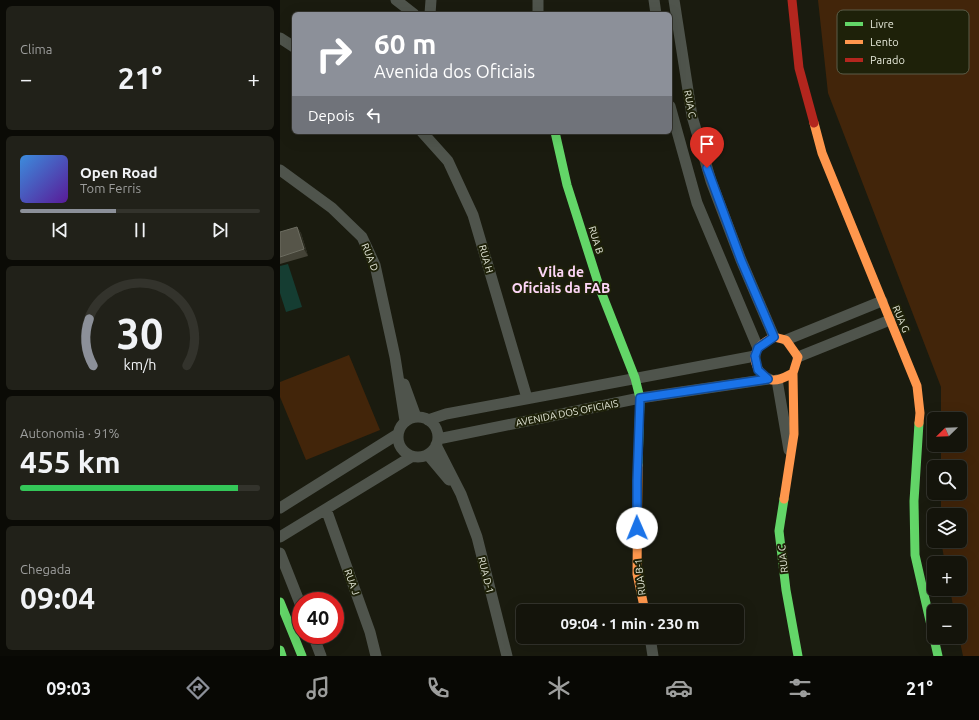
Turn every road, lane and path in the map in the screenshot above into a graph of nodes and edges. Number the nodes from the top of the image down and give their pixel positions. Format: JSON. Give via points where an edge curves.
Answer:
{"nodes":[{"id":1,"x":396,"y":0,"type":"edge"},
{"id":2,"x":431,"y":0,"type":"edge"},
{"id":3,"x":538,"y":0,"type":"edge"},
{"id":4,"x":654,"y":0,"type":"edge"},
{"id":5,"x":674,"y":0,"type":"edge"},
{"id":6,"x":792,"y":0,"type":"edge"},
{"id":7,"x":411,"y":12,"type":"edge"},
{"id":8,"x":430,"y":12,"type":"edge"},
{"id":9,"x":538,"y":12,"type":"edge"},
{"id":10,"x":656,"y":12,"type":"edge"},
{"id":11,"x":280,"y":38,"type":"edge"},
{"id":12,"x":292,"y":46,"type":"edge"},
{"id":13,"x":672,"y":114,"type":"edge"},
{"id":14,"x":692,"y":116,"type":"junction"},
{"id":15,"x":674,"y":121,"type":"junction"},
{"id":16,"x":424,"y":134,"type":"edge"},
{"id":17,"x":555,"y":134,"type":"edge"},
{"id":18,"x":280,"y":170,"type":"edge"},
{"id":19,"x":882,"y":301,"type":"junction"},
{"id":20,"x":890,"y":320,"type":"junction"},
{"id":21,"x":774,"y":337,"type":"junction"},
{"id":22,"x":786,"y":340,"type":"junction"},
{"id":23,"x":756,"y":352,"type":"junction"},
{"id":24,"x":395,"y":357,"type":"junction"},
{"id":25,"x":798,"y":357,"type":"junction"},
{"id":26,"x":793,"y":372,"type":"junction"},
{"id":27,"x":635,"y":378,"type":"junction"},
{"id":28,"x":773,"y":379,"type":"junction"},
{"id":29,"x":527,"y":398,"type":"junction"},
{"id":30,"x":640,"y":398,"type":"junction"},
{"id":31,"x":416,"y":417,"type":"junction"},
{"id":32,"x":428,"y":420,"type":"junction"},
{"id":33,"x":405,"y":421,"type":"junction"},
{"id":34,"x":398,"y":434,"type":"junction"},
{"id":35,"x":437,"y":442,"type":"junction"},
{"id":36,"x":428,"y":455,"type":"junction"},
{"id":37,"x":411,"y":457,"type":"junction"},
{"id":38,"x":791,"y":462,"type":"junction"},
{"id":39,"x":461,"y":494,"type":"junction"},
{"id":40,"x":280,"y":508,"type":"edge"},
{"id":41,"x":326,"y":509,"type":"junction"},
{"id":42,"x":280,"y":537,"type":"edge"},
{"id":43,"x":280,"y":553,"type":"edge"},
{"id":44,"x":295,"y":592,"type":"edge"},
{"id":45,"x":280,"y":602,"type":"edge"},
{"id":46,"x":643,"y":604,"type":"edge"},
{"id":47,"x":285,"y":630,"type":"edge"},
{"id":48,"x":316,"y":644,"type":"edge"},
{"id":49,"x":651,"y":644,"type":"edge"},
{"id":50,"x":280,"y":650,"type":"edge"},
{"id":51,"x":282,"y":656,"type":"edge"},
{"id":52,"x":302,"y":656,"type":"edge"},
{"id":53,"x":321,"y":656,"type":"edge"},
{"id":54,"x":376,"y":656,"type":"edge"},
{"id":55,"x":507,"y":656,"type":"edge"},
{"id":56,"x":653,"y":656,"type":"edge"},
{"id":57,"x":798,"y":656,"type":"edge"},
{"id":58,"x":938,"y":656,"type":"edge"}],
"edges":[{"from":1,"to":7,"type":"street"},
{"from":2,"to":8,"type":"street"},
{"from":3,"to":9,"type":"street"},
{"from":4,"to":10,"type":"street"},
{"from":5,"to":14,"type":"street","name":"RUA C"},
{"from":6,"to":19,"type":"street","name":"RUA G","via":[[799,68],[822,153]]},
{"from":11,"to":12,"type":"street"},
{"from":13,"to":15,"type":"street","name":"RUA C"},
{"from":14,"to":15,"type":"street"},
{"from":14,"to":21,"type":"street","name":"RUA C","via":[[711,181]]},
{"from":15,"to":23,"type":"street","name":"RUA C","via":[[697,203]]},
{"from":16,"to":29,"type":"street","name":"RUA H","via":[[448,161],[473,215]]},
{"from":17,"to":27,"type":"street","name":"RUA B","via":[[567,185],[600,289]]},
{"from":18,"to":24,"type":"street","name":"RUA D","via":[[332,208],[362,238],[375,264]]},
{"from":19,"to":20,"type":"street","name":"RUA G"},
{"from":19,"to":22,"type":"street"},
{"from":20,"to":25,"type":"street"},
{"from":20,"to":58,"type":"street","name":"RUA G","via":[[917,386],[920,413],[914,501],[915,555]]},
{"from":21,"to":22,"type":"street"},
{"from":21,"to":23,"type":"street"},
{"from":22,"to":25,"type":"street"},
{"from":23,"to":27,"type":"street"},
{"from":23,"to":28,"type":"street","via":[[758,370]]},
{"from":24,"to":31,"type":"street","name":"RUA D"},
{"from":24,"to":33,"type":"street","name":"RUA D"},
{"from":25,"to":26,"type":"street"},
{"from":26,"to":28,"type":"street"},
{"from":26,"to":38,"type":"street","name":"RUA C","via":[[794,434]]},
{"from":27,"to":29,"type":"street"},
{"from":27,"to":30,"type":"street","name":"RUA B"},
{"from":28,"to":30,"type":"street","name":"AVENIDA DOS OFICIAIS"},
{"from":28,"to":38,"type":"street","name":"RUA C"},
{"from":29,"to":32,"type":"street"},
{"from":30,"to":35,"type":"street","name":"AVENIDA DOS OFICIAIS"},
{"from":30,"to":46,"type":"street","name":"RUA B-1","via":[[637,481],[638,574]]},
{"from":31,"to":32,"type":"street"},
{"from":31,"to":33,"type":"street"},
{"from":32,"to":35,"type":"street","via":[[435,428]]},
{"from":33,"to":34,"type":"street"},
{"from":34,"to":37,"type":"street","via":[[400,448]]},
{"from":34,"to":40,"type":"street"},
{"from":35,"to":36,"type":"street"},
{"from":35,"to":39,"type":"street"},
{"from":36,"to":37,"type":"street"},
{"from":36,"to":39,"type":"street"},
{"from":37,"to":41,"type":"street"},
{"from":38,"to":57,"type":"street","name":"RUA C","via":[[779,531]]},
{"from":39,"to":55,"type":"street","name":"RUA D-1","via":[[477,537]]},
{"from":41,"to":42,"type":"street"},
{"from":41,"to":54,"type":"street","name":"RUA J","via":[[370,632]]},
{"from":43,"to":44,"type":"street"},
{"from":45,"to":47,"type":"street"},
{"from":47,"to":52,"type":"street"},
{"from":48,"to":53,"type":"street"},
{"from":49,"to":56,"type":"street"},
{"from":50,"to":51,"type":"street"}]}
